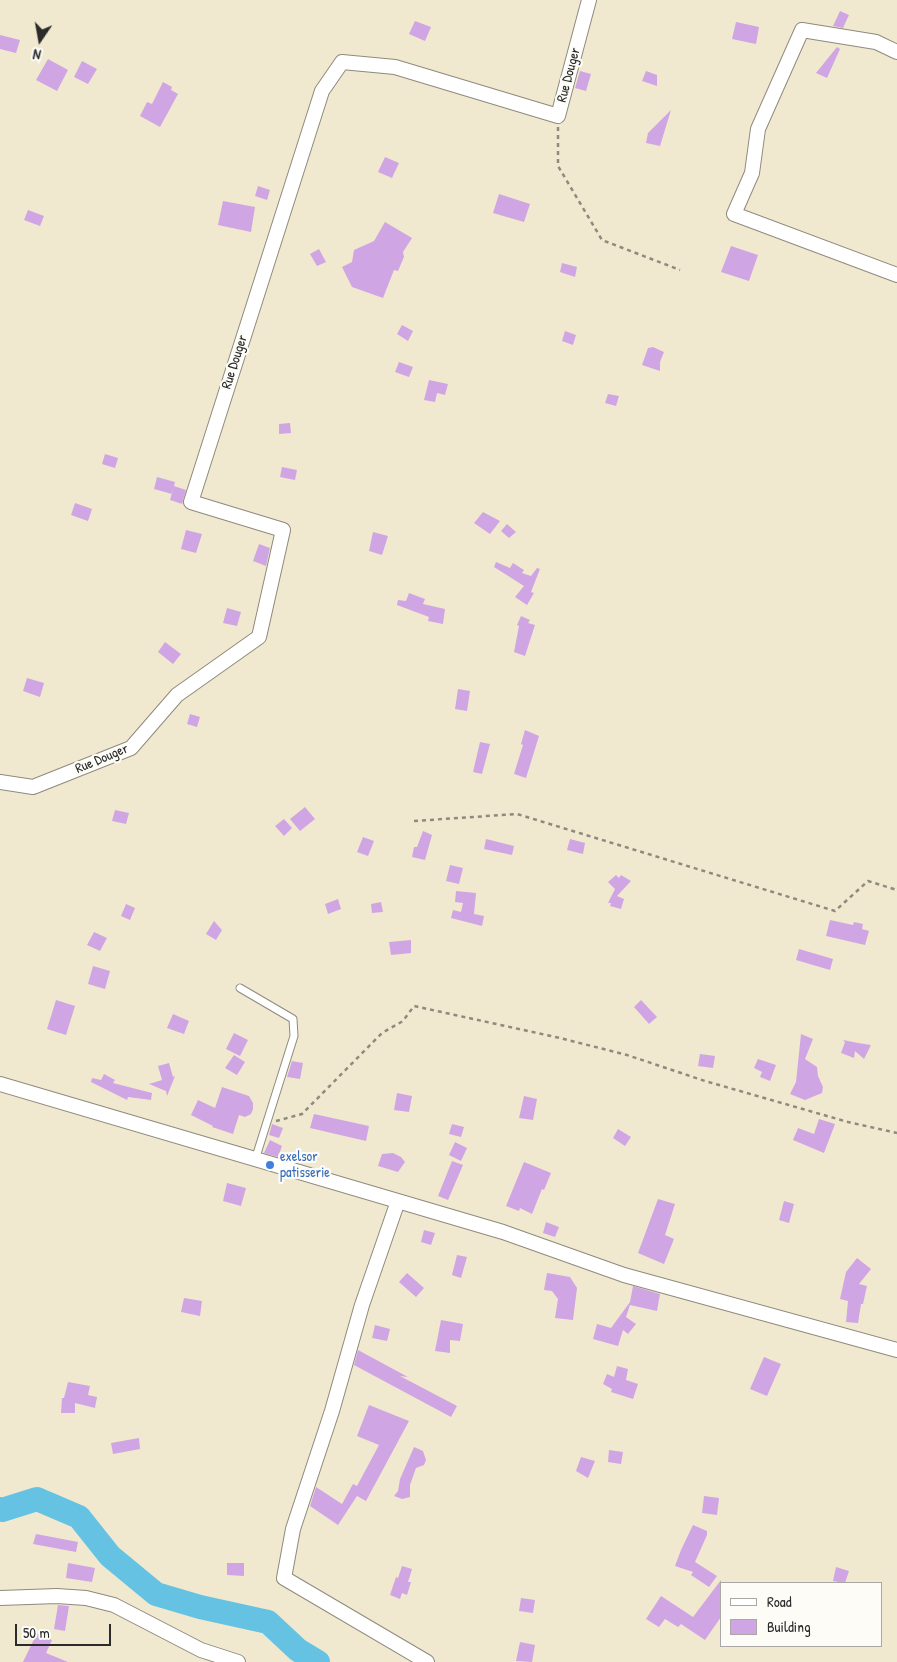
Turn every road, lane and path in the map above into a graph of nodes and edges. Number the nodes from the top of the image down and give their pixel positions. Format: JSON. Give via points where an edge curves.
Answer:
{"nodes":[{"id":1,"x":589,"y":0,"type":"edge"},
{"id":2,"x":897,"y":52,"type":"edge"},
{"id":3,"x":558,"y":116,"type":"junction"},
{"id":4,"x":680,"y":270,"type":"dead end"},
{"id":5,"x":897,"y":275,"type":"edge"},
{"id":6,"x":0,"y":782,"type":"edge"},
{"id":7,"x":414,"y":821,"type":"dead end"},
{"id":8,"x":897,"y":890,"type":"edge"},
{"id":9,"x":240,"y":988,"type":"dead end"},
{"id":10,"x":0,"y":1084,"type":"edge"},
{"id":11,"x":267,"y":1123,"type":"junction"},
{"id":12,"x":897,"y":1133,"type":"edge"},
{"id":13,"x":255,"y":1160,"type":"junction"},
{"id":14,"x":398,"y":1201,"type":"junction"},
{"id":15,"x":897,"y":1350,"type":"edge"},
{"id":16,"x":0,"y":1598,"type":"edge"},
{"id":17,"x":238,"y":1662,"type":"edge"},
{"id":18,"x":427,"y":1662,"type":"edge"}],
"edges":[{"from":1,"to":3,"type":"street","name":"Rue Douger"},
{"from":2,"to":5,"type":"street","via":[[876,42],[802,30],[758,129],[752,173],[734,214]]},
{"from":3,"to":4,"type":"path","via":[[558,166],[602,240]]},
{"from":3,"to":6,"type":"street","name":"Rue Douger","via":[[395,67],[342,62],[322,91],[191,502],[283,530],[259,637],[177,696],[131,748],[33,787]]},
{"from":7,"to":8,"type":"path","via":[[517,814],[836,911],[868,881]]},
{"from":9,"to":11,"type":"lane","via":[[293,1019],[294,1036]]},
{"from":10,"to":13,"type":"street"},
{"from":11,"to":12,"type":"path","via":[[302,1114],[382,1033],[403,1021],[414,1006],[627,1055],[705,1081]]},
{"from":11,"to":13,"type":"lane"},
{"from":13,"to":14,"type":"street"},
{"from":14,"to":15,"type":"street","via":[[503,1232],[624,1275]]},
{"from":14,"to":18,"type":"street","via":[[362,1305],[294,1529],[284,1578]]},
{"from":16,"to":17,"type":"street","via":[[57,1596],[86,1598],[114,1605],[201,1650]]}]}
